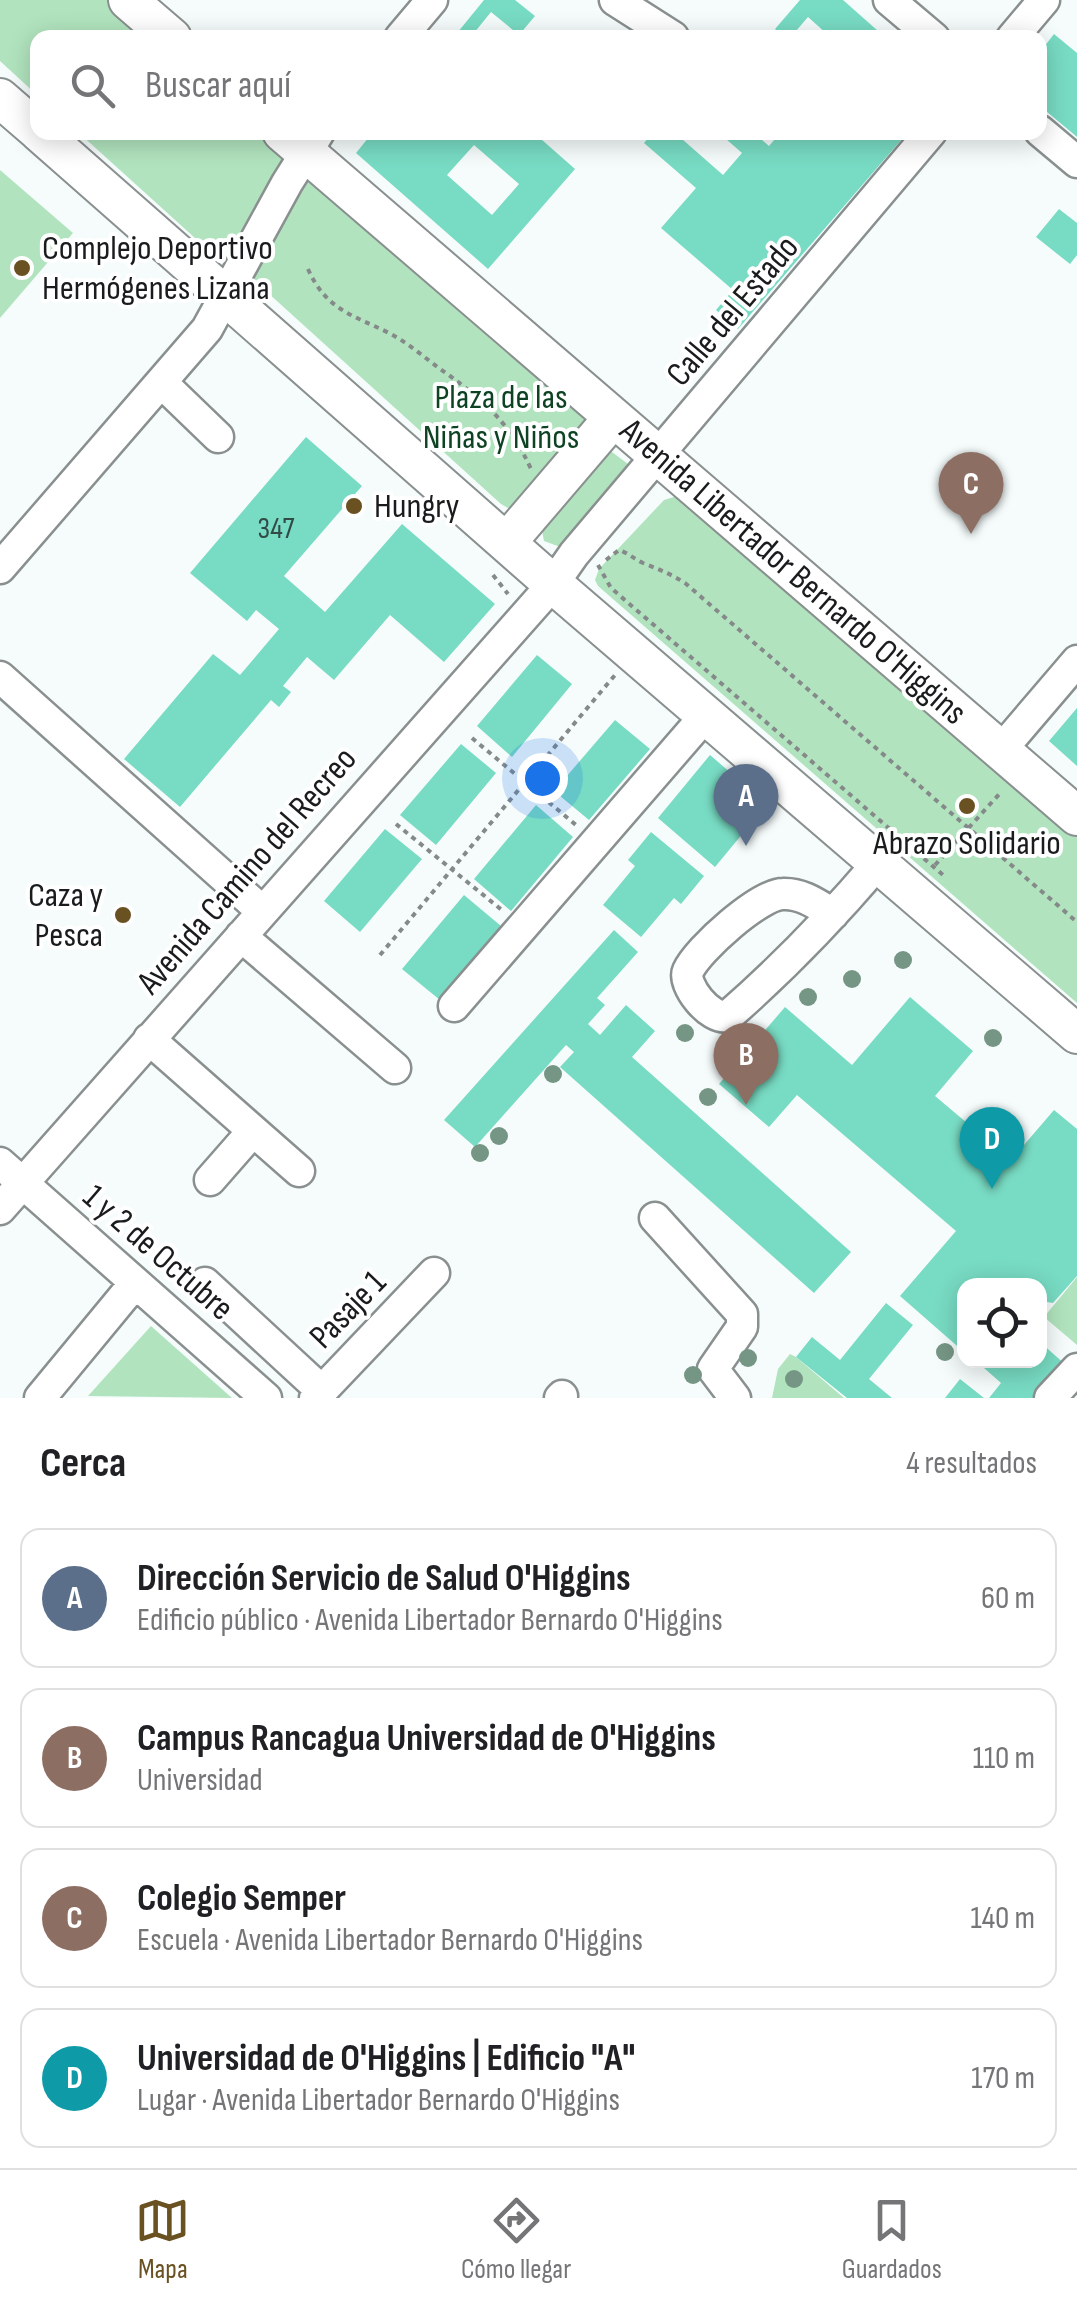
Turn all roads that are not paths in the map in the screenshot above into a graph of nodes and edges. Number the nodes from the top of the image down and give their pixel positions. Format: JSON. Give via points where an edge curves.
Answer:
{"nodes":[{"id":1,"x":128,"y":0,"type":"edge"},
{"id":2,"x":432,"y":0,"type":"edge"},
{"id":3,"x":615,"y":0,"type":"edge"},
{"id":4,"x":889,"y":0,"type":"edge"},
{"id":5,"x":1044,"y":0,"type":"edge"},
{"id":6,"x":163,"y":30,"type":"edge"},
{"id":7,"x":407,"y":30,"type":"edge"},
{"id":8,"x":661,"y":30,"type":"edge"},
{"id":9,"x":925,"y":30,"type":"edge"},
{"id":10,"x":1019,"y":30,"type":"edge"},
{"id":11,"x":0,"y":98,"type":"edge"},
{"id":12,"x":30,"y":125,"type":"edge"},
{"id":13,"x":1047,"y":136,"type":"edge"},
{"id":14,"x":47,"y":140,"type":"edge"},
{"id":15,"x":302,"y":140,"type":"edge"},
{"id":16,"x":304,"y":140,"type":"edge"},
{"id":17,"x":924,"y":140,"type":"edge"},
{"id":18,"x":1077,"y":162,"type":"edge"},
{"id":19,"x":224,"y":295,"type":"junction"},
{"id":20,"x":162,"y":384,"type":"junction"},
{"id":21,"x":613,"y":418,"type":"junction"},
{"id":22,"x":218,"y":437,"type":"dead end"},
{"id":23,"x":658,"y":458,"type":"junction"},
{"id":24,"x":508,"y":542,"type":"junction"},
{"id":25,"x":0,"y":568,"type":"edge"},
{"id":26,"x":553,"y":584,"type":"junction"},
{"id":27,"x":1077,"y":661,"type":"edge"},
{"id":28,"x":0,"y":677,"type":"edge"},
{"id":29,"x":706,"y":715,"type":"junction"},
{"id":30,"x":1011,"y":759,"type":"junction"},
{"id":31,"x":1077,"y":816,"type":"edge"},
{"id":32,"x":890,"y":873,"type":"junction"},
{"id":33,"x":262,"y":910,"type":"junction"},
{"id":34,"x":833,"y":914,"type":"junction"},
{"id":35,"x":241,"y":936,"type":"junction"},
{"id":36,"x":454,"y":1006,"type":"dead end"},
{"id":37,"x":1077,"y":1034,"type":"edge"},
{"id":38,"x":149,"y":1039,"type":"junction"},
{"id":39,"x":395,"y":1068,"type":"dead end"},
{"id":40,"x":254,"y":1131,"type":"junction"},
{"id":41,"x":300,"y":1171,"type":"dead end"},
{"id":42,"x":11,"y":1173,"type":"edge"},
{"id":43,"x":210,"y":1180,"type":"dead end"},
{"id":44,"x":0,"y":1209,"type":"edge"},
{"id":45,"x":655,"y":1218,"type":"dead end"},
{"id":46,"x":434,"y":1273,"type":"dead end"},
{"id":47,"x":135,"y":1282,"type":"junction"},
{"id":48,"x":205,"y":1283,"type":"dead end"},
{"id":49,"x":1077,"y":1368,"type":"edge"},
{"id":50,"x":319,"y":1394,"type":"edge"},
{"id":51,"x":40,"y":1398,"type":"edge"},
{"id":52,"x":266,"y":1398,"type":"edge"},
{"id":53,"x":735,"y":1398,"type":"edge"},
{"id":54,"x":1050,"y":1398,"type":"edge"}],
"edges":[{"from":1,"to":6,"type":"main road"},
{"from":2,"to":7,"type":"street"},
{"from":3,"to":8,"type":"street"},
{"from":4,"to":9,"type":"street"},
{"from":5,"to":10,"type":"street"},
{"from":11,"to":12,"type":"main road"},
{"from":13,"to":18,"type":"street"},
{"from":14,"to":19,"type":"main road"},
{"from":15,"to":19,"type":"street"},
{"from":16,"to":21,"type":"main road","name":"Avenida Libertador Bernardo O'Higgins"},
{"from":17,"to":23,"type":"street","name":"Calle del Estado"},
{"from":19,"to":20,"type":"street","via":[[207,329]]},
{"from":19,"to":24,"type":"main road"},
{"from":20,"to":22,"type":"street"},
{"from":20,"to":25,"type":"street"},
{"from":21,"to":23,"type":"main road","name":"Avenida Libertador Bernardo O'Higgins"},
{"from":21,"to":24,"type":"main road"},
{"from":23,"to":26,"type":"street","name":"Calle del Estado"},
{"from":23,"to":30,"type":"main road","name":"Avenida Libertador Bernardo O'Higgins"},
{"from":24,"to":26,"type":"main road"},
{"from":26,"to":29,"type":"main road"},
{"from":26,"to":33,"type":"street","name":"Avenida Camino del Recreo"},
{"from":27,"to":30,"type":"street"},
{"from":28,"to":33,"type":"street"},
{"from":29,"to":32,"type":"main road"},
{"from":29,"to":36,"type":"street"},
{"from":30,"to":31,"type":"main road","name":"Avenida Libertador Bernardo O'Higgins"},
{"from":32,"to":34,"type":"street"},
{"from":32,"to":37,"type":"main road"},
{"from":33,"to":35,"type":"street","name":"Avenida Camino del Recreo"},
{"from":34,"to":34,"type":"street","via":[[728,1016],[712,1016],[688,983],[688,970],[714,941],[774,894],[809,900]]},
{"from":35,"to":38,"type":"street","name":"Avenida Camino del Recreo"},
{"from":35,"to":39,"type":"street"},
{"from":38,"to":40,"type":"street"},
{"from":38,"to":42,"type":"street","name":"Avenida Camino del Recreo"},
{"from":40,"to":41,"type":"street"},
{"from":40,"to":43,"type":"street"},
{"from":42,"to":44,"type":"street","name":"Avenida Camino del Recreo"},
{"from":42,"to":47,"type":"street","name":"1 y 2 de Octubre"},
{"from":45,"to":53,"type":"street","via":[[742,1314],[742,1327],[713,1369]]},
{"from":46,"to":50,"type":"street","name":"Pasaje 1"},
{"from":47,"to":51,"type":"street"},
{"from":47,"to":52,"type":"street","name":"1 y 2 de Octubre"},
{"from":48,"to":50,"type":"street"},
{"from":49,"to":54,"type":"street"}]}
